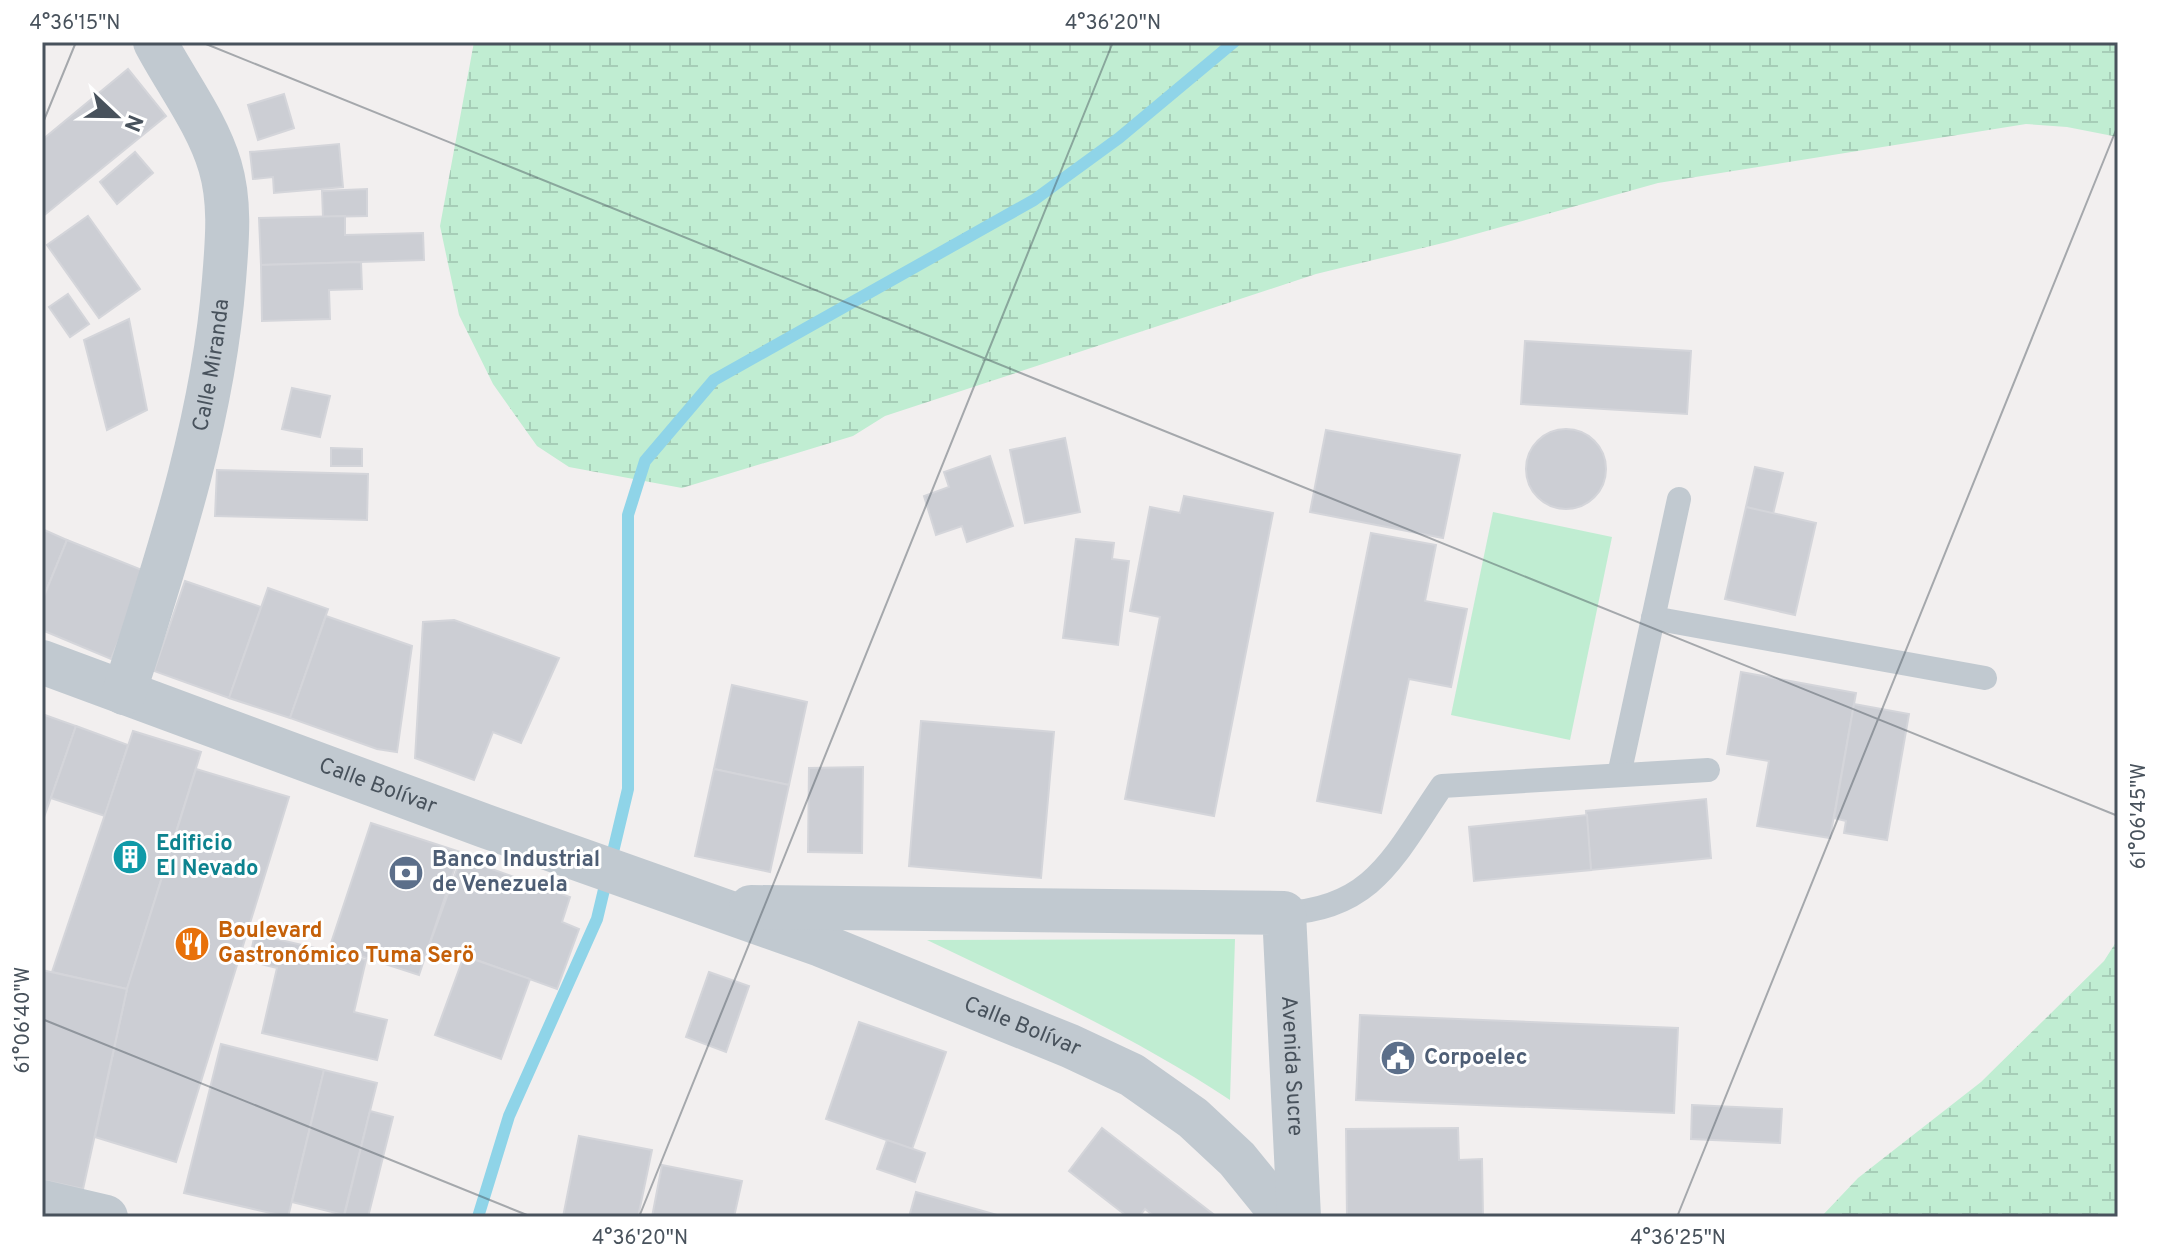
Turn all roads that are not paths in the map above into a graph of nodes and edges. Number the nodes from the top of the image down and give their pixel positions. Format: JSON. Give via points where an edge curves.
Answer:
{"nodes":[{"id":1,"x":155,"y":42,"type":"edge"},
{"id":2,"x":1679,"y":499,"type":"dead end"},
{"id":3,"x":1653,"y":618,"type":"junction"},
{"id":4,"x":42,"y":662,"type":"edge"},
{"id":5,"x":1985,"y":678,"type":"dead end"},
{"id":6,"x":124,"y":693,"type":"junction"},
{"id":7,"x":1708,"y":770,"type":"dead end"},
{"id":8,"x":1619,"y":775,"type":"junction"},
{"id":9,"x":714,"y":907,"type":"junction"},
{"id":10,"x":1284,"y":913,"type":"junction"},
{"id":11,"x":42,"y":1202,"type":"edge"},
{"id":12,"x":106,"y":1217,"type":"edge"},
{"id":13,"x":1284,"y":1217,"type":"edge"},
{"id":14,"x":1299,"y":1217,"type":"edge"}],
"edges":[{"from":1,"to":6,"type":"street","name":"Calle Miranda","via":[[220,164],[228,200],[227,247],[208,400],[170,548]]},
{"from":2,"to":3,"type":"lane"},
{"from":3,"to":5,"type":"lane"},
{"from":3,"to":8,"type":"lane"},
{"from":4,"to":6,"type":"street","name":"Calle Bolívar"},
{"from":6,"to":9,"type":"street","name":"Calle Bolívar"},
{"from":7,"to":8,"type":"lane"},
{"from":8,"to":10,"type":"lane","via":[[1442,786],[1368,887],[1317,911]]},
{"from":9,"to":10,"type":"street","name":"Calle Bolívar"},
{"from":9,"to":13,"type":"street","name":"Calle Bolívar","via":[[877,967],[1132,1075],[1193,1118],[1237,1159]]},
{"from":10,"to":14,"type":"street","name":"Avenida Sucre"},
{"from":11,"to":12,"type":"street"}]}
